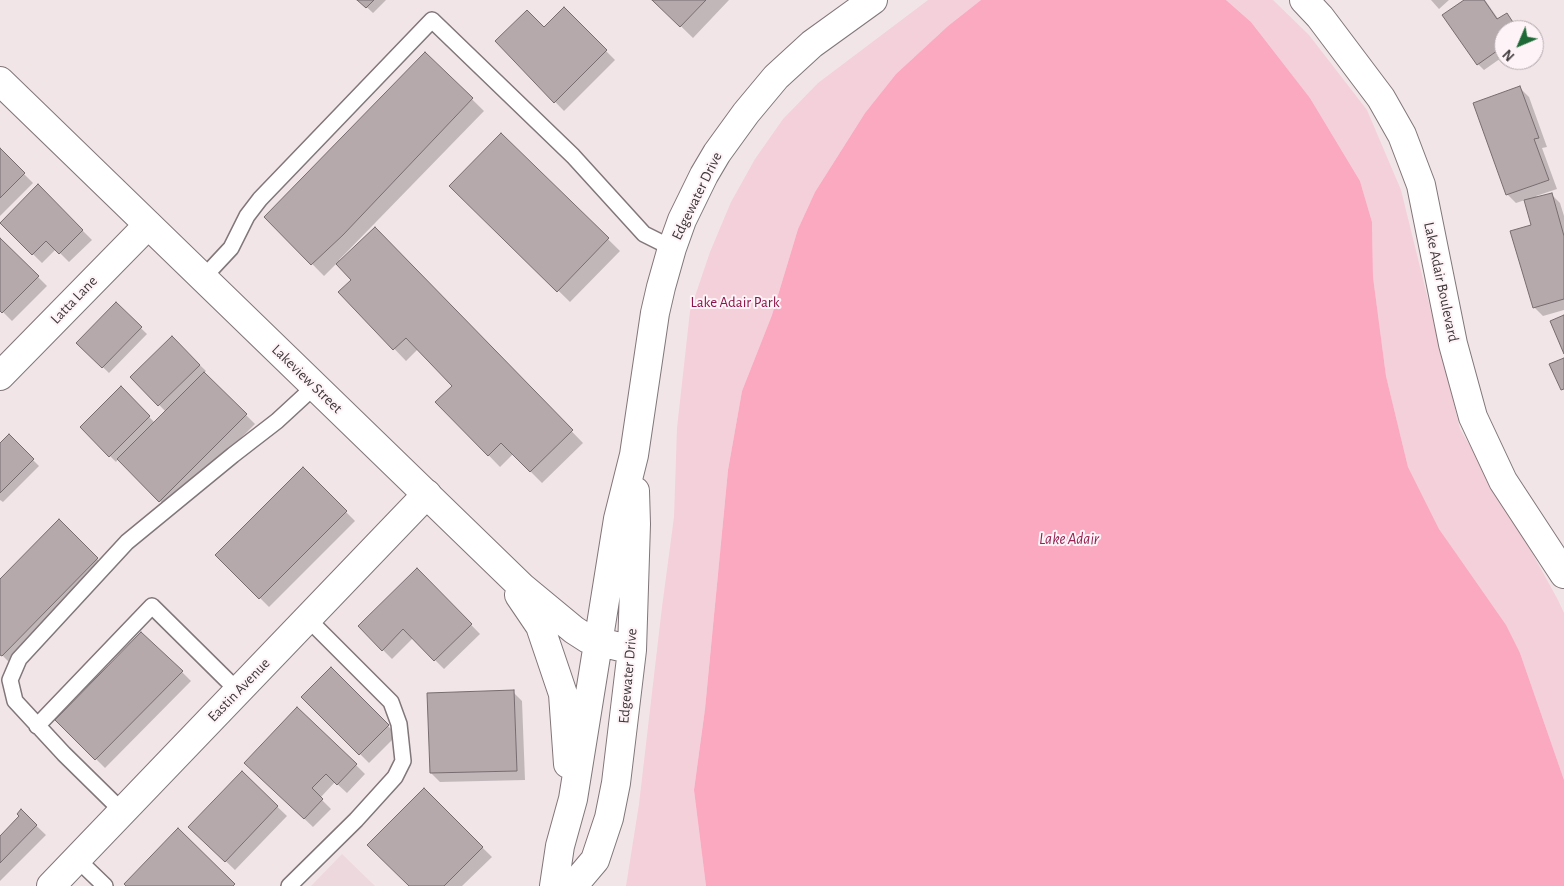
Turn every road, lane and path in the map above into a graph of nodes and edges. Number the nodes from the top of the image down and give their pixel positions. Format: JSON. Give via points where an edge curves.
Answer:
{"nodes":[{"id":1,"x":873,"y":0,"type":"edge"},
{"id":2,"x":1304,"y":0,"type":"edge"},
{"id":3,"x":0,"y":81,"type":"edge"},
{"id":4,"x":148,"y":225,"type":"junction"},
{"id":5,"x":672,"y":248,"type":"junction"},
{"id":6,"x":203,"y":278,"type":"junction"},
{"id":7,"x":0,"y":376,"type":"edge"},
{"id":8,"x":315,"y":386,"type":"junction"},
{"id":9,"x":634,"y":455,"type":"junction"},
{"id":10,"x":427,"y":494,"type":"junction"},
{"id":11,"x":495,"y":560,"type":"junction"},
{"id":12,"x":1564,"y":574,"type":"edge"},
{"id":13,"x":308,"y":618,"type":"junction"},
{"id":14,"x":599,"y":643,"type":"junction"},
{"id":15,"x":632,"y":650,"type":"junction"},
{"id":16,"x":238,"y":692,"type":"junction"},
{"id":17,"x":37,"y":726,"type":"junction"},
{"id":18,"x":572,"y":805,"type":"junction"},
{"id":19,"x":123,"y":812,"type":"junction"},
{"id":20,"x":77,"y":859,"type":"junction"},
{"id":21,"x":51,"y":886,"type":"edge"},
{"id":22,"x":105,"y":886,"type":"edge"},
{"id":23,"x":288,"y":886,"type":"edge"},
{"id":24,"x":554,"y":886,"type":"edge"},
{"id":25,"x":572,"y":886,"type":"edge"}],
"edges":[{"from":1,"to":5,"type":"street","name":"Edgewater Drive","via":[[799,56],[776,77],[746,113],[704,175]]},
{"from":2,"to":12,"type":"street","name":"Lake Adair Boulevard","via":[[1381,98],[1402,135],[1421,185],[1453,344],[1473,417],[1503,481]]},
{"from":3,"to":4,"type":"street","name":"Lakeview Street"},
{"from":4,"to":6,"type":"street","name":"Lakeview Street"},
{"from":4,"to":7,"type":"street","name":"Latta Lane"},
{"from":5,"to":6,"type":"lane","via":[[644,234],[573,156],[432,20],[260,199],[247,216],[232,248]]},
{"from":5,"to":9,"type":"street","name":"Edgewater Drive","via":[[655,313]]},
{"from":6,"to":8,"type":"street","name":"Lakeview Street"},
{"from":8,"to":10,"type":"street","name":"Lakeview Street"},
{"from":8,"to":17,"type":"lane","via":[[278,421],[127,542],[19,659],[10,680],[15,701]]},
{"from":9,"to":14,"type":"street","name":"Edgewater Drive","via":[[618,519]]},
{"from":9,"to":15,"type":"street","name":"Edgewater Drive","via":[[636,524]]},
{"from":10,"to":11,"type":"street","name":"Lakeview Street"},
{"from":10,"to":13,"type":"street","name":"Eastin Avenue"},
{"from":11,"to":14,"type":"street","name":"Lakeview Street","via":[[574,630]]},
{"from":11,"to":18,"type":"street","via":[[540,626],[564,694]]},
{"from":13,"to":16,"type":"street","name":"Eastin Avenue"},
{"from":13,"to":23,"type":"lane","via":[[391,702],[399,724],[403,761],[394,777],[356,820]]},
{"from":14,"to":15,"type":"street","name":"Lakeview Street"},
{"from":14,"to":18,"type":"street","name":"Edgewater Drive"},
{"from":15,"to":25,"type":"street","name":"Edgewater Drive","via":[[609,818],[595,860]]},
{"from":16,"to":17,"type":"lane","via":[[152,606]]},
{"from":16,"to":19,"type":"street","name":"Eastin Avenue"},
{"from":17,"to":19,"type":"lane"},
{"from":18,"to":24,"type":"street","name":"Edgewater Drive","via":[[560,846]]},
{"from":19,"to":20,"type":"street","name":"Eastin Avenue"},
{"from":20,"to":21,"type":"street","name":"Eastin Avenue"},
{"from":20,"to":22,"type":"lane"}]}
